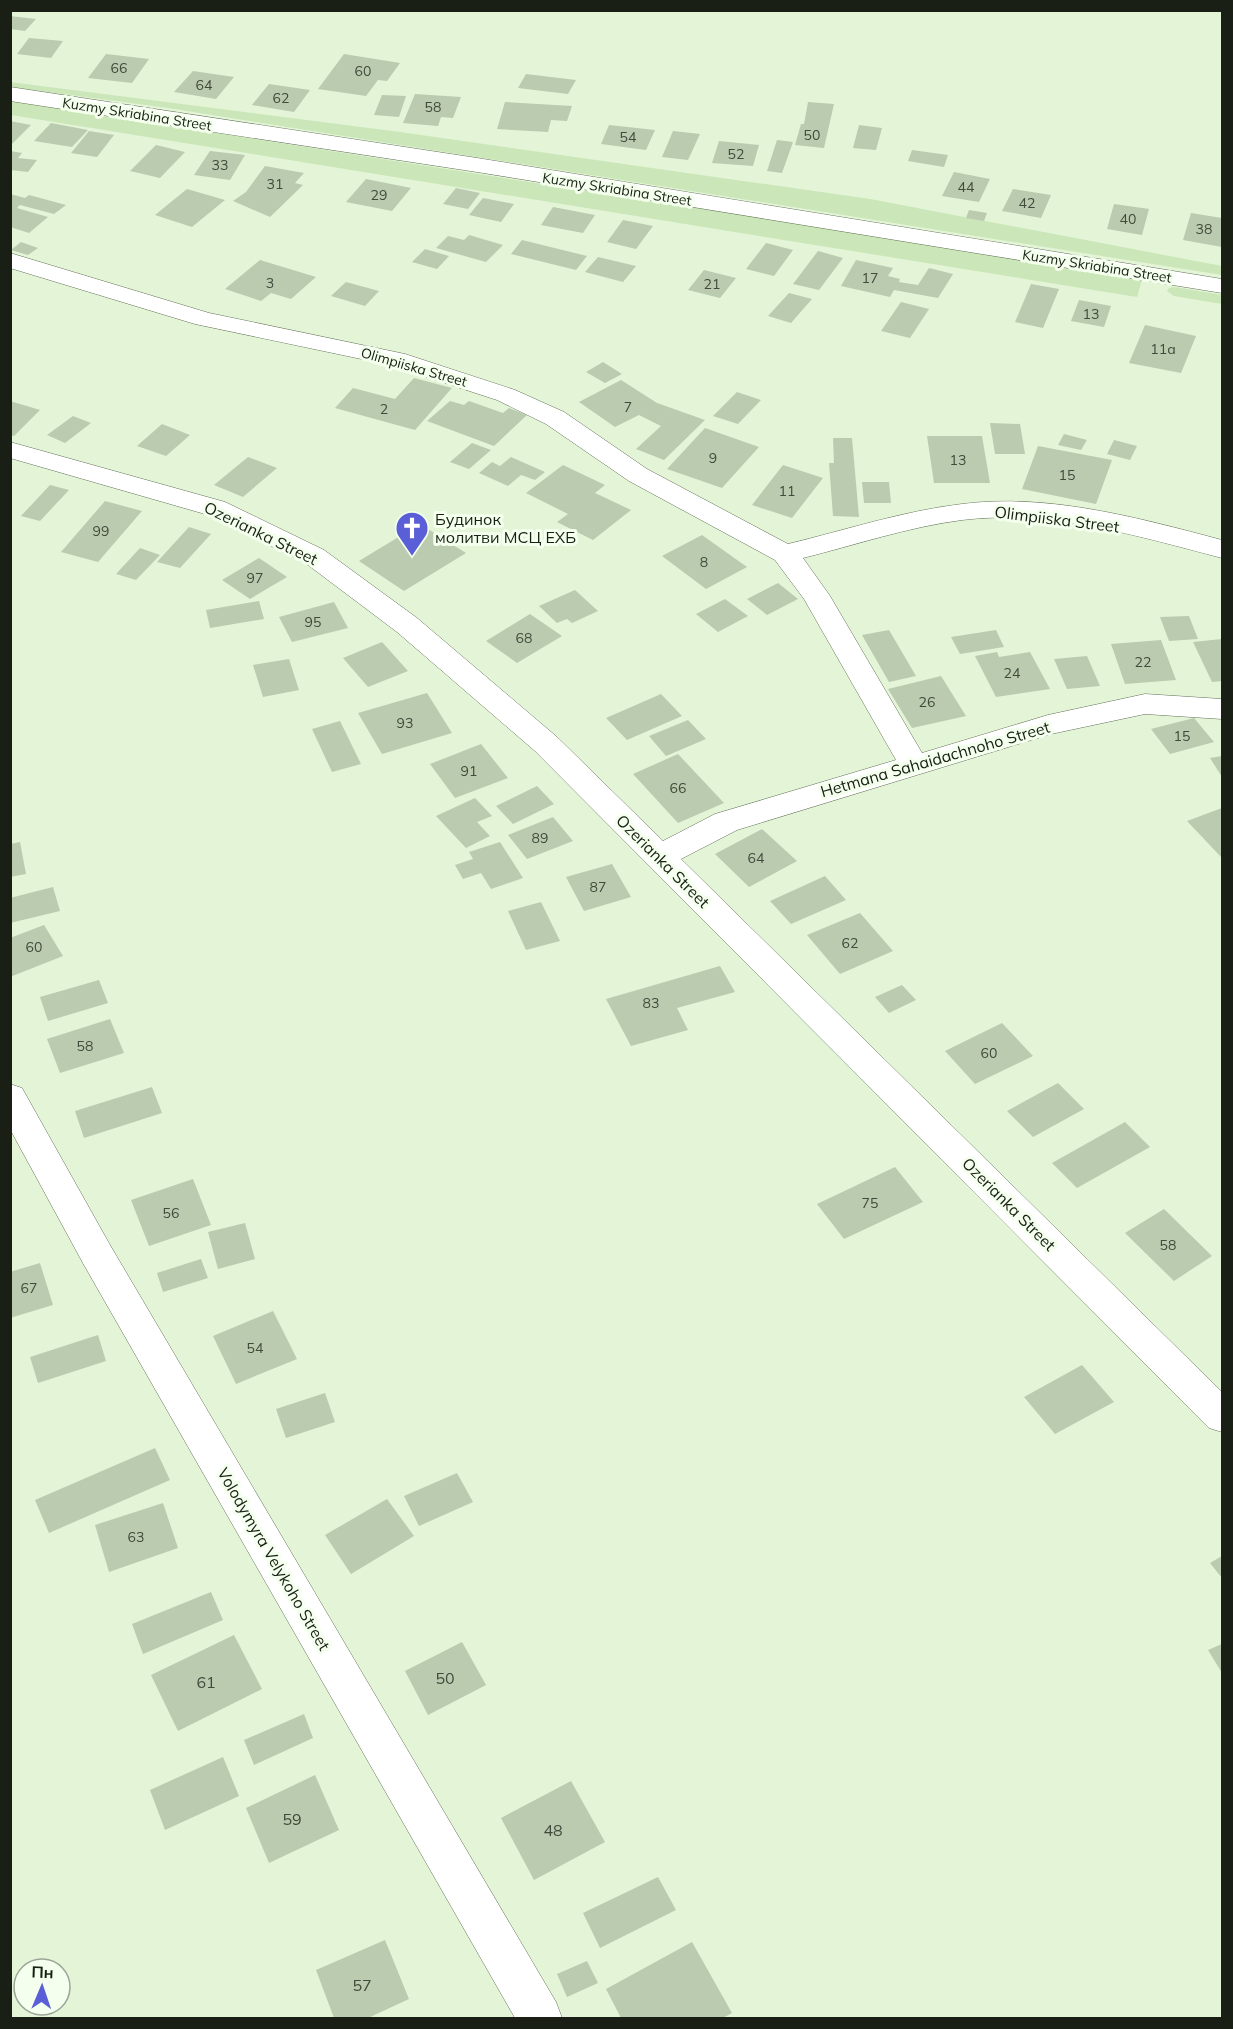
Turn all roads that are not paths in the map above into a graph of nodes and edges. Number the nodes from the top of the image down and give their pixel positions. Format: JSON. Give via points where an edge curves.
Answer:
{"nodes":[{"id":1,"x":10,"y":94,"type":"edge"},
{"id":2,"x":10,"y":260,"type":"edge"},
{"id":3,"x":1222,"y":286,"type":"edge"},
{"id":4,"x":10,"y":450,"type":"edge"},
{"id":5,"x":1222,"y":549,"type":"edge"},
{"id":6,"x":785,"y":554,"type":"junction"},
{"id":7,"x":1222,"y":708,"type":"edge"},
{"id":8,"x":914,"y":765,"type":"junction"},
{"id":9,"x":659,"y":857,"type":"junction"},
{"id":10,"x":10,"y":1097,"type":"edge"},
{"id":11,"x":1222,"y":1416,"type":"edge"},
{"id":12,"x":540,"y":2019,"type":"edge"}],
"edges":[{"from":1,"to":3,"type":"street","name":"Kuzmy Skriabina Street"},
{"from":2,"to":6,"type":"street","name":"Olimpiiska Street","via":[[204,319],[396,359],[506,395],[555,418],[638,475]]},
{"from":4,"to":9,"type":"street","name":"Ozerianka Street","via":[[215,508],[314,556],[407,625],[537,737]]},
{"from":5,"to":6,"type":"street","name":"Olimpiiska Street","via":[[1086,519],[1004,509],[963,512]]},
{"from":6,"to":8,"type":"street","name":"Olimpiiska Street","via":[[816,596]]},
{"from":7,"to":8,"type":"street","name":"Hetmana Sahaidachnoho Street","via":[[1145,704],[1048,725]]},
{"from":8,"to":9,"type":"street","name":"Hetmana Sahaidachnoho Street","via":[[726,822]]},
{"from":9,"to":11,"type":"street","name":"Ozerianka Street"},
{"from":10,"to":12,"type":"street","name":"Volodymyra Velykoho Street","via":[[97,1255]]}]}
